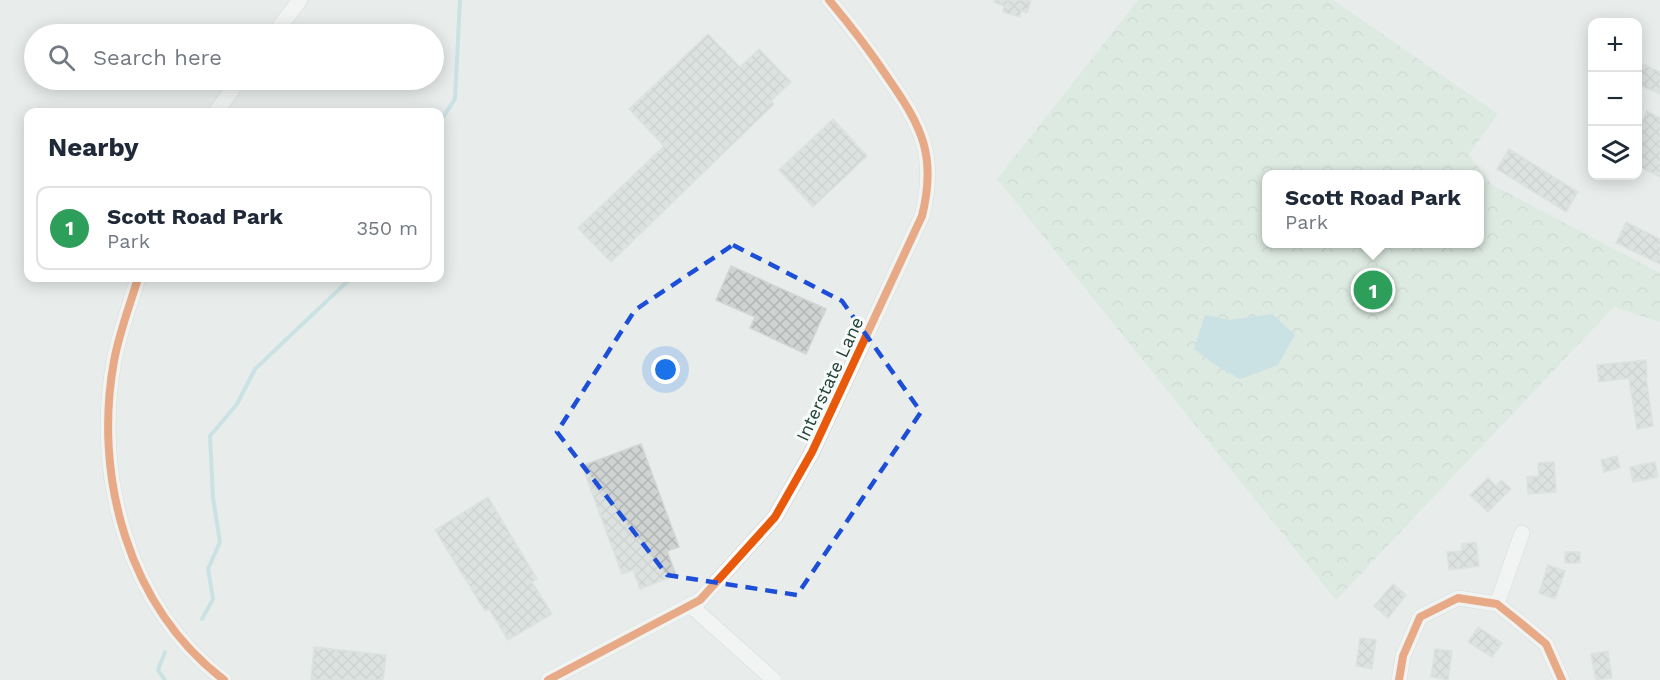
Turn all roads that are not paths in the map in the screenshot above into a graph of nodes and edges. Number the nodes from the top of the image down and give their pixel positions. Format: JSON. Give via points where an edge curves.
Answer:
{"nodes":[{"id":1,"x":300,"y":0,"type":"edge"},
{"id":2,"x":829,"y":0,"type":"edge"},
{"id":3,"x":282,"y":24,"type":"edge"},
{"id":4,"x":232,"y":90,"type":"edge"},
{"id":5,"x":219,"y":108,"type":"edge"},
{"id":6,"x":137,"y":282,"type":"edge"},
{"id":7,"x":1522,"y":533,"type":"dead end"},
{"id":8,"x":690,"y":604,"type":"junction"},
{"id":9,"x":1497,"y":604,"type":"junction"},
{"id":10,"x":224,"y":680,"type":"edge"},
{"id":11,"x":548,"y":680,"type":"edge"},
{"id":12,"x":774,"y":680,"type":"edge"},
{"id":13,"x":1399,"y":680,"type":"edge"},
{"id":14,"x":1562,"y":680,"type":"edge"}],
"edges":[{"from":1,"to":3,"type":"street"},
{"from":2,"to":8,"type":"street","name":"Interstate Lane","via":[[866,45],[916,120],[926,153],[928,194],[922,216],[813,452],[775,517],[700,600]]},
{"from":4,"to":5,"type":"street"},
{"from":6,"to":10,"type":"street","via":[[114,360],[109,411],[110,460],[120,525],[132,557],[165,618]]},
{"from":7,"to":9,"type":"street"},
{"from":8,"to":11,"type":"street","name":"Interstate Lane"},
{"from":8,"to":12,"type":"street"},
{"from":9,"to":13,"type":"street","via":[[1458,598],[1420,617],[1402,656]]},
{"from":9,"to":14,"type":"street","via":[[1546,644]]}]}
